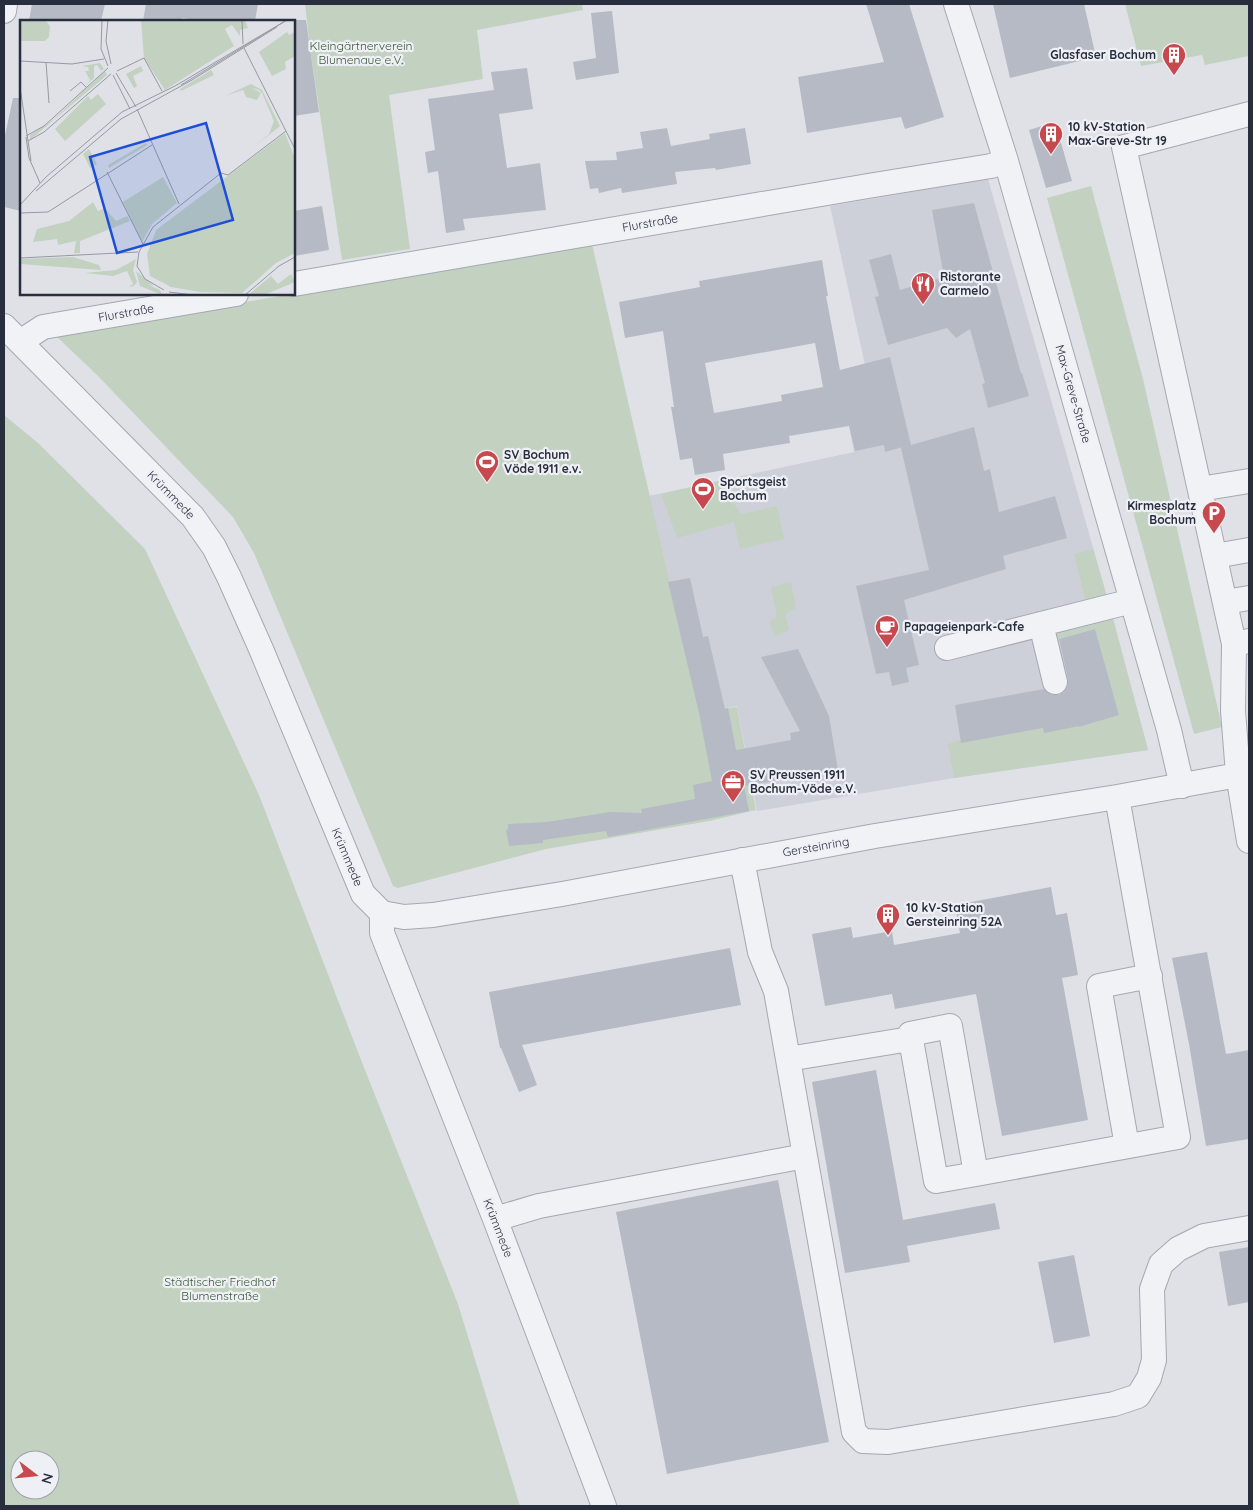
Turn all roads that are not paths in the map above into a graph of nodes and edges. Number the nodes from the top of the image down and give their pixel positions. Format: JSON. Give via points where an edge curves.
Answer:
{"nodes":[{"id":1,"x":5,"y":4,"type":"edge"},
{"id":2,"x":956,"y":4,"type":"edge"},
{"id":3,"x":4,"y":11,"type":"edge"},
{"id":4,"x":1249,"y":114,"type":"edge"},
{"id":5,"x":1006,"y":160,"type":"junction"},
{"id":6,"x":295,"y":284,"type":"edge"},
{"id":7,"x":230,"y":295,"type":"edge"},
{"id":8,"x":12,"y":334,"type":"edge"},
{"id":9,"x":1249,"y":481,"type":"edge"},
{"id":10,"x":1200,"y":489,"type":"junction"},
{"id":11,"x":1249,"y":550,"type":"edge"},
{"id":12,"x":1214,"y":556,"type":"junction"},
{"id":13,"x":1249,"y":598,"type":"edge"},
{"id":14,"x":1132,"y":601,"type":"junction"},
{"id":15,"x":1225,"y":602,"type":"junction"},
{"id":16,"x":1041,"y":624,"type":"junction"},
{"id":17,"x":1242,"y":643,"type":"edge"},
{"id":18,"x":947,"y":648,"type":"dead end"},
{"id":19,"x":1055,"y":682,"type":"dead end"},
{"id":20,"x":1244,"y":774,"type":"edge"},
{"id":21,"x":1182,"y":786,"type":"junction"},
{"id":22,"x":1118,"y":797,"type":"junction"},
{"id":23,"x":1249,"y":841,"type":"edge"},
{"id":24,"x":742,"y":860,"type":"junction"},
{"id":25,"x":382,"y":913,"type":"junction"},
{"id":26,"x":1150,"y":976,"type":"junction"},
{"id":27,"x":910,"y":1038,"type":"junction"},
{"id":28,"x":788,"y":1059,"type":"junction"},
{"id":29,"x":1127,"y":1146,"type":"junction"},
{"id":30,"x":805,"y":1156,"type":"junction"},
{"id":31,"x":976,"y":1174,"type":"junction"},
{"id":32,"x":495,"y":1219,"type":"junction"},
{"id":33,"x":1249,"y":1228,"type":"edge"},
{"id":34,"x":604,"y":1506,"type":"edge"}],
"edges":[{"from":1,"to":3,"type":"street"},
{"from":2,"to":5,"type":"street","name":"Max-Greve-Straße"},
{"from":4,"to":10,"type":"street","via":[[1124,147]]},
{"from":5,"to":6,"type":"street","name":"Flurstraße","via":[[991,166]]},
{"from":5,"to":14,"type":"street","name":"Max-Greve-Straße"},
{"from":7,"to":8,"type":"street","name":"Flurstraße"},
{"from":8,"to":25,"type":"street","name":"Krümmede","via":[[193,517],[214,547],[261,649],[363,894]]},
{"from":9,"to":10,"type":"street"},
{"from":10,"to":12,"type":"street"},
{"from":11,"to":12,"type":"street"},
{"from":12,"to":15,"type":"street"},
{"from":13,"to":15,"type":"street"},
{"from":14,"to":16,"type":"street"},
{"from":14,"to":21,"type":"street","name":"Max-Greve-Straße"},
{"from":15,"to":17,"type":"street"},
{"from":16,"to":18,"type":"street"},
{"from":16,"to":19,"type":"street"},
{"from":17,"to":20,"type":"street","via":[[1233,711]]},
{"from":20,"to":21,"type":"street","name":"Gersteinring"},
{"from":20,"to":23,"type":"street"},
{"from":21,"to":22,"type":"street","name":"Gersteinring"},
{"from":22,"to":24,"type":"street","name":"Gersteinring"},
{"from":22,"to":26,"type":"street"},
{"from":24,"to":25,"type":"street","name":"Gersteinring","via":[[434,915],[404,917]]},
{"from":24,"to":28,"type":"street","via":[[760,952],[776,991]]},
{"from":25,"to":32,"type":"street","name":"Krümmede","via":[[382,933]]},
{"from":26,"to":29,"type":"street","via":[[1099,986]]},
{"from":26,"to":29,"type":"street","via":[[1178,1137]]},
{"from":27,"to":28,"type":"street"},
{"from":27,"to":31,"type":"street","via":[[936,1181]]},
{"from":27,"to":31,"type":"street","via":[[910,1034],[950,1026]]},
{"from":28,"to":30,"type":"street"},
{"from":29,"to":31,"type":"street"},
{"from":30,"to":32,"type":"street","via":[[539,1206]]},
{"from":30,"to":33,"type":"street","via":[[854,1432],[863,1442],[888,1442],[1114,1404],[1138,1396],[1150,1378],[1154,1360],[1152,1289],[1161,1264],[1178,1249],[1204,1236]]},
{"from":32,"to":34,"type":"street","name":"Krümmede"}]}
